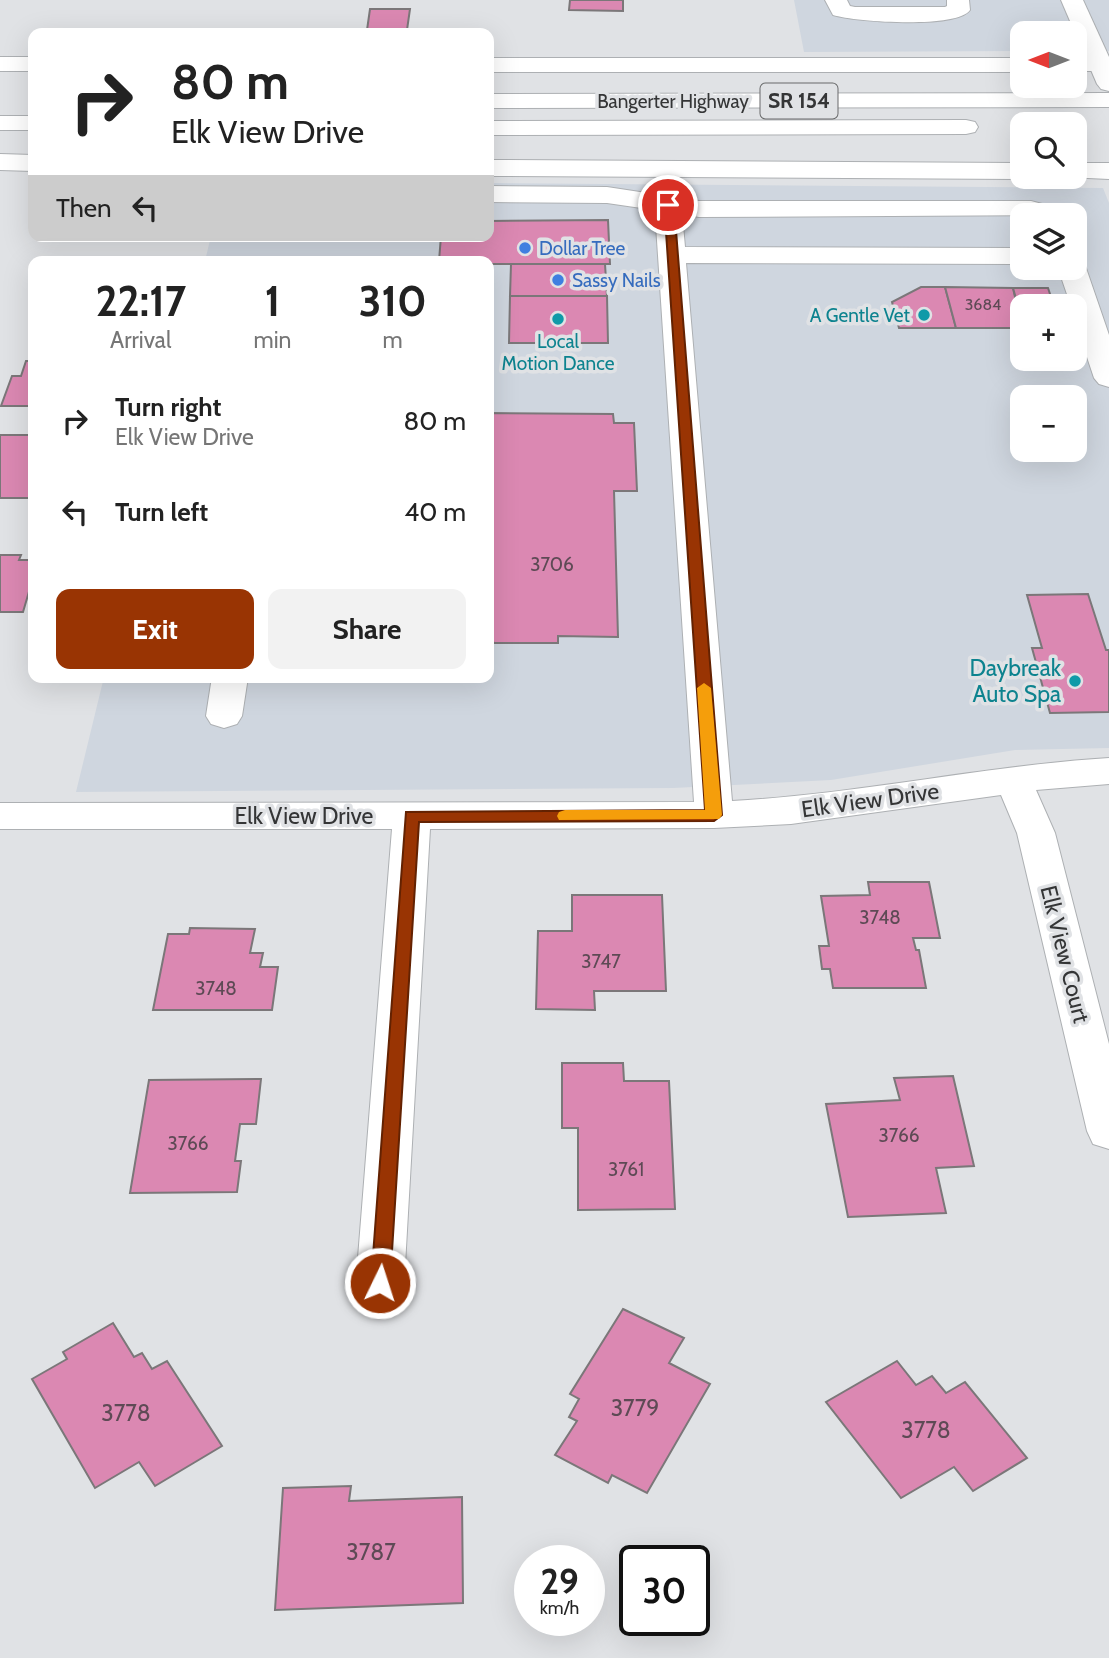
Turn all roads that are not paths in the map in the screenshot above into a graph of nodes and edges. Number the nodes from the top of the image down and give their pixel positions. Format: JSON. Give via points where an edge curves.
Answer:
{"nodes":[{"id":1,"x":836,"y":0,"type":"edge"},
{"id":2,"x":958,"y":0,"type":"edge"},
{"id":3,"x":1072,"y":0,"type":"edge"},
{"id":4,"x":0,"y":64,"type":"edge"},
{"id":5,"x":28,"y":64,"type":"edge"},
{"id":6,"x":494,"y":65,"type":"edge"},
{"id":7,"x":1010,"y":65,"type":"edge"},
{"id":8,"x":1087,"y":68,"type":"edge"},
{"id":9,"x":1105,"y":71,"type":"edge"},
{"id":10,"x":1109,"y":100,"type":"edge"},
{"id":11,"x":494,"y":101,"type":"edge"},
{"id":12,"x":0,"y":123,"type":"edge"},
{"id":13,"x":28,"y":123,"type":"edge"},
{"id":14,"x":994,"y":127,"type":"dead end"},
{"id":15,"x":494,"y":128,"type":"edge"},
{"id":16,"x":0,"y":162,"type":"edge"},
{"id":17,"x":28,"y":163,"type":"edge"},
{"id":18,"x":494,"y":168,"type":"edge"},
{"id":19,"x":1010,"y":171,"type":"edge"},
{"id":20,"x":1087,"y":171,"type":"edge"},
{"id":21,"x":1109,"y":171,"type":"edge"},
{"id":22,"x":494,"y":194,"type":"edge"},
{"id":23,"x":668,"y":205,"type":"junction"},
{"id":24,"x":1010,"y":209,"type":"edge"},
{"id":25,"x":672,"y":255,"type":"junction"},
{"id":26,"x":1010,"y":256,"type":"edge"},
{"id":27,"x":1076,"y":280,"type":"edge"},
{"id":28,"x":1109,"y":379,"type":"edge"},
{"id":29,"x":229,"y":683,"type":"edge"},
{"id":30,"x":223,"y":716,"type":"dead end"},
{"id":31,"x":1109,"y":771,"type":"edge"},
{"id":32,"x":1013,"y":780,"type":"junction"},
{"id":33,"x":714,"y":815,"type":"junction"},
{"id":34,"x":0,"y":816,"type":"edge"},
{"id":35,"x":412,"y":816,"type":"junction"},
{"id":36,"x":1109,"y":1131,"type":"edge"},
{"id":37,"x":380,"y":1283,"type":"dead end"}],
"edges":[{"from":1,"to":2,"type":"main road","via":[[841,10],[853,14],[947,14],[959,10]]},
{"from":3,"to":9,"type":"main road"},
{"from":4,"to":5,"type":"main road"},
{"from":6,"to":7,"type":"main road"},
{"from":8,"to":9,"type":"main road"},
{"from":10,"to":11,"type":"main road","name":"Bangerter Highway","number":"SR 154"},
{"from":12,"to":13,"type":"main road"},
{"from":14,"to":15,"type":"main road","name":"Bangerter Highway","number":"SR 154"},
{"from":16,"to":17,"type":"main road"},
{"from":18,"to":19,"type":"main road"},
{"from":20,"to":21,"type":"main road"},
{"from":22,"to":23,"type":"main road","via":[[607,195]]},
{"from":23,"to":24,"type":"main road"},
{"from":23,"to":25,"type":"main road"},
{"from":25,"to":26,"type":"main road"},
{"from":25,"to":33,"type":"main road"},
{"from":27,"to":28,"type":"main road"},
{"from":29,"to":30,"type":"main road"},
{"from":31,"to":32,"type":"main road","name":"Elk View Drive"},
{"from":32,"to":33,"type":"main road","name":"Elk View Drive","via":[[791,811]]},
{"from":32,"to":36,"type":"main road","name":"Elk View Court","via":[[1036,833]]},
{"from":33,"to":35,"type":"main road","name":"Elk View Drive"},
{"from":34,"to":35,"type":"main road","name":"Elk View Drive"},
{"from":35,"to":37,"type":"main road"}]}
